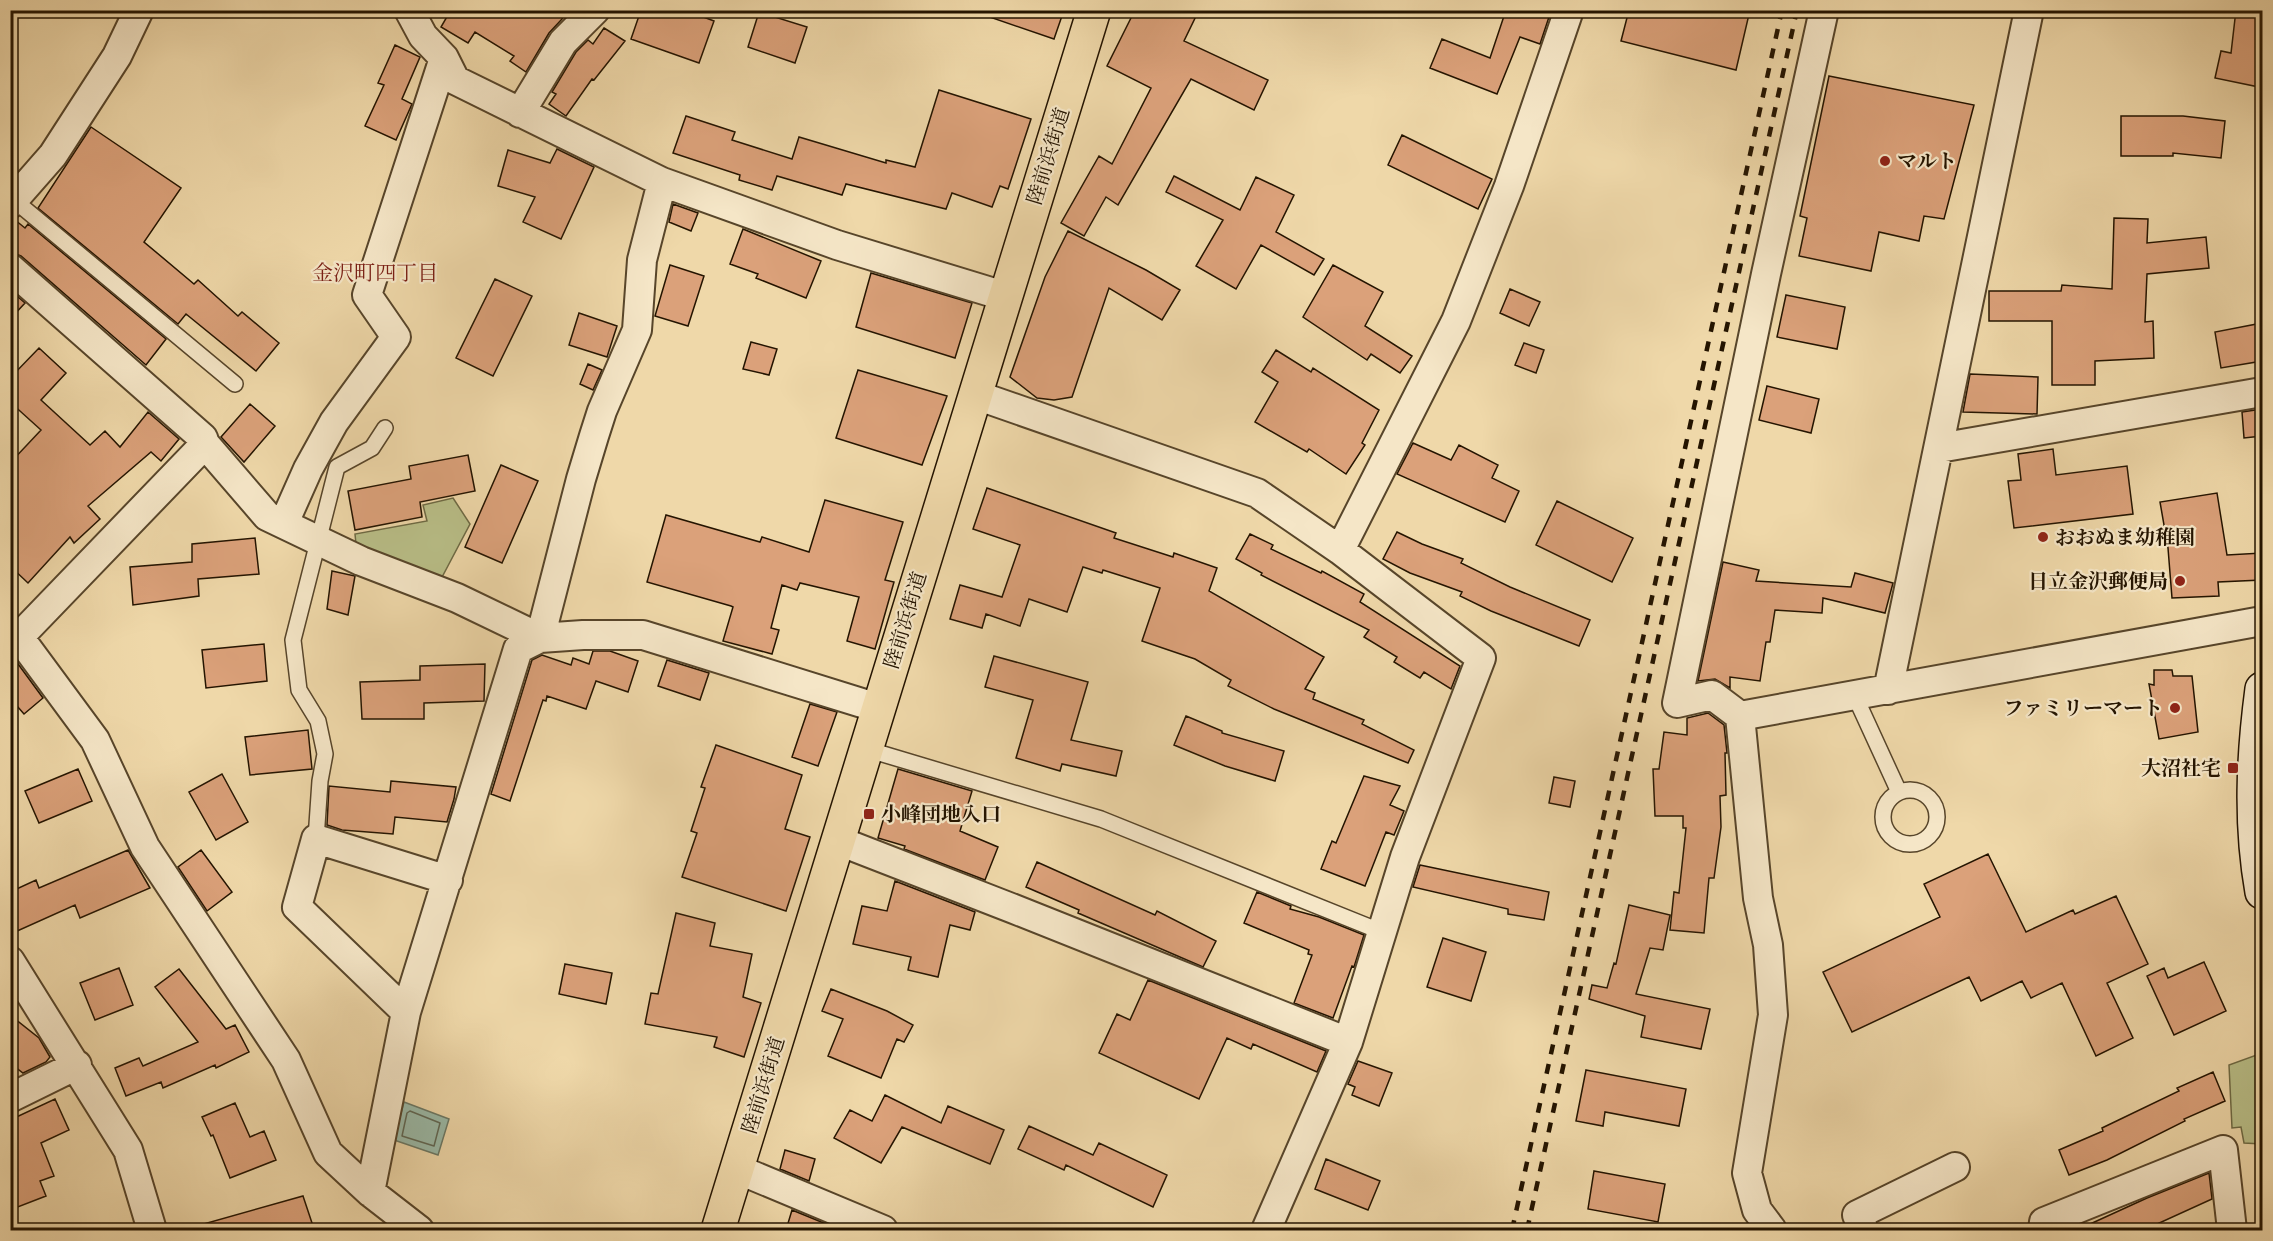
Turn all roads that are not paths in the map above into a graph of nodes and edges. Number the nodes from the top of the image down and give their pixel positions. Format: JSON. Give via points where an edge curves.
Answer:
{"nodes":[{"id":1,"x":139,"y":10,"type":"edge"},
{"id":2,"x":409,"y":10,"type":"edge"},
{"id":3,"x":595,"y":10,"type":"edge"},
{"id":4,"x":1094,"y":10,"type":"edge"},
{"id":5,"x":1569,"y":10,"type":"edge"},
{"id":6,"x":1824,"y":10,"type":"edge"},
{"id":7,"x":2029,"y":10,"type":"edge"},
{"id":8,"x":444,"y":58,"type":"junction"},
{"id":9,"x":520,"y":112,"type":"junction"},
{"id":10,"x":662,"y":182,"type":"junction"},
{"id":11,"x":12,"y":202,"type":"edge"},
{"id":12,"x":10,"y":268,"type":"edge"},
{"id":13,"x":1004,"y":296,"type":"junction"},
{"id":14,"x":235,"y":384,"type":"dead end"},
{"id":15,"x":2262,"y":392,"type":"edge"},
{"id":16,"x":976,"y":395,"type":"junction"},
{"id":17,"x":385,"y":428,"type":"dead end"},
{"id":18,"x":205,"y":444,"type":"junction"},
{"id":19,"x":1940,"y":448,"type":"junction"},
{"id":20,"x":284,"y":523,"type":"junction"},
{"id":21,"x":318,"y":540,"type":"junction"},
{"id":22,"x":1340,"y":550,"type":"junction"},
{"id":23,"x":2262,"y":621,"type":"edge"},
{"id":24,"x":15,"y":633,"type":"edge"},
{"id":25,"x":540,"y":638,"type":"junction"},
{"id":26,"x":2262,"y":689,"type":"edge"},
{"id":27,"x":1888,"y":690,"type":"junction"},
{"id":28,"x":1854,"y":694,"type":"junction"},
{"id":29,"x":878,"y":708,"type":"junction"},
{"id":30,"x":1740,"y":716,"type":"junction"},
{"id":31,"x":866,"y":749,"type":"junction"},
{"id":32,"x":1899,"y":792,"type":"dead end"},
{"id":33,"x":316,"y":839,"type":"junction"},
{"id":34,"x":838,"y":842,"type":"junction"},
{"id":35,"x":448,"y":880,"type":"junction"},
{"id":36,"x":2262,"y":892,"type":"edge"},
{"id":37,"x":1382,"y":932,"type":"junction"},
{"id":38,"x":10,"y":962,"type":"edge"},
{"id":39,"x":406,"y":1012,"type":"junction"},
{"id":40,"x":1348,"y":1042,"type":"junction"},
{"id":41,"x":77,"y":1065,"type":"junction"},
{"id":42,"x":10,"y":1098,"type":"edge"},
{"id":43,"x":1955,"y":1167,"type":"dead end"},
{"id":44,"x":737,"y":1169,"type":"junction"},
{"id":45,"x":370,"y":1192,"type":"junction"},
{"id":46,"x":406,"y":1227,"type":"edge"},
{"id":47,"x":152,"y":1230,"type":"edge"},
{"id":48,"x":718,"y":1230,"type":"edge"},
{"id":49,"x":883,"y":1230,"type":"edge"},
{"id":50,"x":1266,"y":1230,"type":"edge"},
{"id":51,"x":1772,"y":1230,"type":"edge"},
{"id":52,"x":1864,"y":1230,"type":"edge"},
{"id":53,"x":2043,"y":1230,"type":"edge"},
{"id":54,"x":2232,"y":1230,"type":"edge"}],
"edges":[{"from":1,"to":11,"type":"street","via":[[117,56],[53,155]]},
{"from":2,"to":8,"type":"street","via":[[423,36]]},
{"from":3,"to":9,"type":"street","via":[[563,42]]},
{"from":4,"to":13,"type":"highway","name":"陸前浜街道"},
{"from":5,"to":22,"type":"street","via":[[1509,186],[1456,321]]},
{"from":6,"to":30,"type":"street","via":[[1677,703],[1712,695]]},
{"from":7,"to":19,"type":"street"},
{"from":8,"to":9,"type":"street","via":[[455,80]]},
{"from":8,"to":20,"type":"street","via":[[367,295],[396,337],[334,422]]},
{"from":9,"to":10,"type":"street"},
{"from":10,"to":13,"type":"street","via":[[837,245]]},
{"from":10,"to":25,"type":"street","via":[[642,260],[637,330],[594,436]]},
{"from":11,"to":14,"type":"lane"},
{"from":12,"to":18,"type":"street","via":[[203,438]]},
{"from":13,"to":16,"type":"highway","name":"陸前浜街道"},
{"from":15,"to":19,"type":"street"},
{"from":16,"to":22,"type":"street","via":[[1257,494]]},
{"from":16,"to":29,"type":"highway","name":"陸前浜街道"},
{"from":17,"to":21,"type":"lane","via":[[372,448],[337,467]]},
{"from":18,"to":20,"type":"street","via":[[267,516]]},
{"from":18,"to":24,"type":"street"},
{"from":19,"to":27,"type":"street"},
{"from":20,"to":21,"type":"street"},
{"from":21,"to":25,"type":"street","via":[[457,598]]},
{"from":21,"to":33,"type":"lane","via":[[293,640],[299,690],[318,721],[325,754]]},
{"from":22,"to":37,"type":"street","via":[[1481,658],[1405,857]]},
{"from":23,"to":27,"type":"street"},
{"from":24,"to":45,"type":"street","via":[[95,740],[146,847],[286,1060],[328,1153]]},
{"from":25,"to":29,"type":"street","via":[[643,634]]},
{"from":25,"to":35,"type":"street","via":[[518,649]]},
{"from":26,"to":36,"type":"street","via":[[2254,814]]},
{"from":27,"to":28,"type":"street"},
{"from":28,"to":30,"type":"street"},
{"from":28,"to":32,"type":"lane"},
{"from":29,"to":31,"type":"highway","name":"陸前浜街道"},
{"from":30,"to":51,"type":"street","via":[[1773,1015],[1747,1173],[1757,1210]]},
{"from":31,"to":34,"type":"highway","name":"陸前浜街道"},
{"from":31,"to":37,"type":"lane","via":[[1101,819]]},
{"from":33,"to":35,"type":"street"},
{"from":33,"to":39,"type":"street","via":[[297,907]]},
{"from":34,"to":40,"type":"street"},
{"from":34,"to":44,"type":"highway","name":"陸前浜街道"},
{"from":35,"to":39,"type":"street"},
{"from":37,"to":40,"type":"street"},
{"from":38,"to":41,"type":"street"},
{"from":39,"to":45,"type":"street"},
{"from":40,"to":50,"type":"street"},
{"from":41,"to":42,"type":"street"},
{"from":41,"to":47,"type":"street","via":[[128,1150]]},
{"from":43,"to":52,"type":"street","via":[[1857,1215]]},
{"from":44,"to":48,"type":"highway","name":"陸前浜街道"},
{"from":44,"to":49,"type":"street"},
{"from":45,"to":46,"type":"street"},
{"from":53,"to":54,"type":"street","via":[[2044,1222],[2223,1150]]}]}
